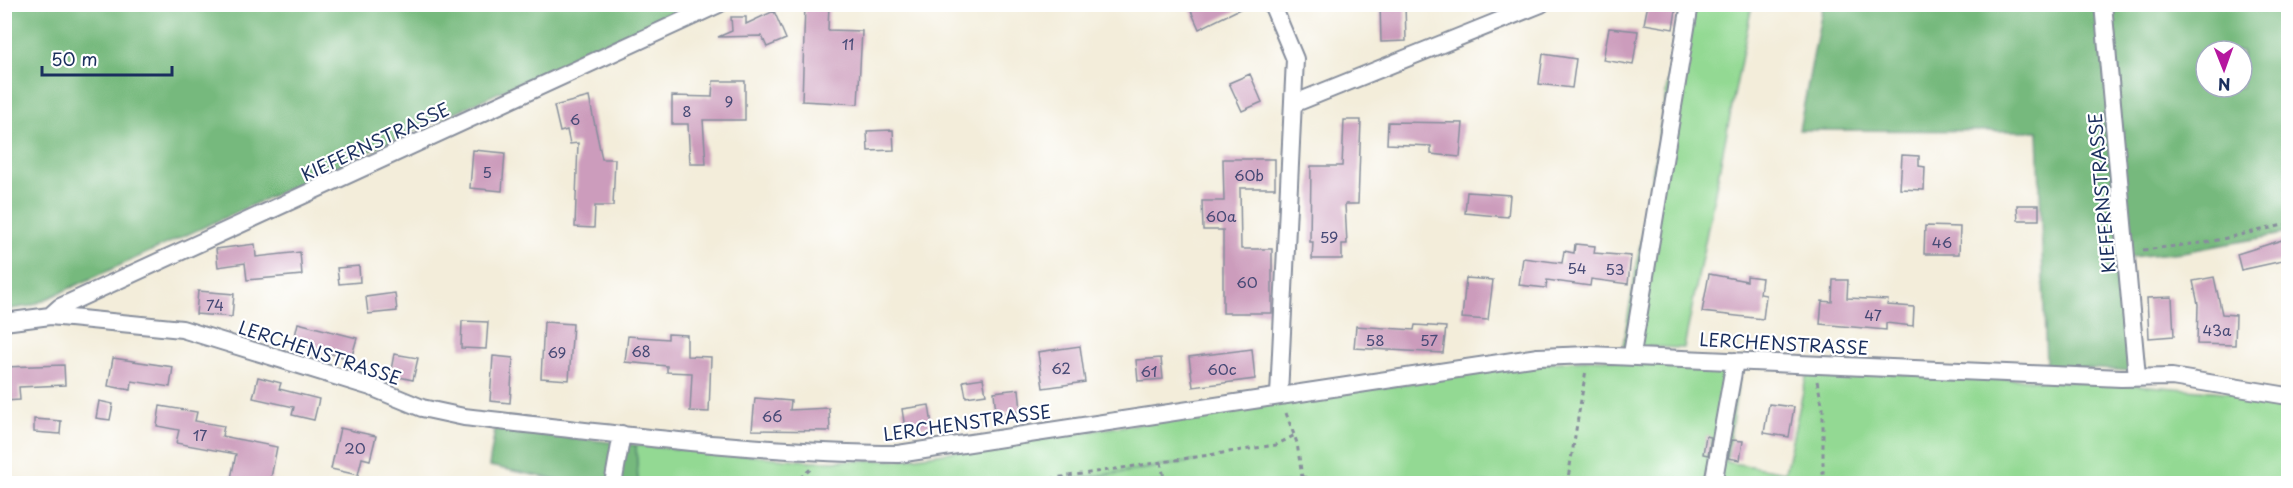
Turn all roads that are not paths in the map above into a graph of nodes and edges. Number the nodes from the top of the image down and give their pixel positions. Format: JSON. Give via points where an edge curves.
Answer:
{"nodes":[{"id":1,"x":719,"y":4,"type":"edge"},
{"id":2,"x":1272,"y":4,"type":"edge"},
{"id":3,"x":1541,"y":4,"type":"edge"},
{"id":4,"x":1690,"y":4,"type":"edge"},
{"id":5,"x":2103,"y":4,"type":"edge"},
{"id":6,"x":1293,"y":104,"type":"junction"},
{"id":7,"x":50,"y":316,"type":"junction"},
{"id":8,"x":4,"y":322,"type":"edge"},
{"id":9,"x":1632,"y":354,"type":"junction"},
{"id":10,"x":1735,"y":361,"type":"junction"},
{"id":11,"x":2137,"y":377,"type":"junction"},
{"id":12,"x":1279,"y":395,"type":"junction"},
{"id":13,"x":2289,"y":396,"type":"edge"},
{"id":14,"x":622,"y":434,"type":"junction"},
{"id":15,"x":613,"y":483,"type":"edge"},
{"id":16,"x":1713,"y":483,"type":"edge"}],
"edges":[{"from":1,"to":7,"type":"street","name":"KIEFERNSTRASSE","via":[[60,307]]},
{"from":2,"to":6,"type":"street","via":[[1295,59]]},
{"from":3,"to":6,"type":"street"},
{"from":4,"to":9,"type":"street"},
{"from":5,"to":11,"type":"street","name":"KIEFERNSTRASSE"},
{"from":6,"to":12,"type":"street"},
{"from":7,"to":8,"type":"street","name":"LERCHENSTRASSE"},
{"from":7,"to":14,"type":"street","name":"LERCHENSTRASSE","via":[[205,334],[371,387],[422,408],[464,417]]},
{"from":9,"to":10,"type":"street","name":"LERCHENSTRASSE"},
{"from":9,"to":12,"type":"street","name":"LERCHENSTRASSE","via":[[1538,357]]},
{"from":10,"to":11,"type":"street","name":"LERCHENSTRASSE"},
{"from":10,"to":16,"type":"street"},
{"from":11,"to":13,"type":"street","name":"LERCHENSTRASSE","via":[[2172,377]]},
{"from":12,"to":14,"type":"street","name":"LERCHENSTRASSE","via":[[898,454],[766,449]]},
{"from":14,"to":15,"type":"street"}]}
